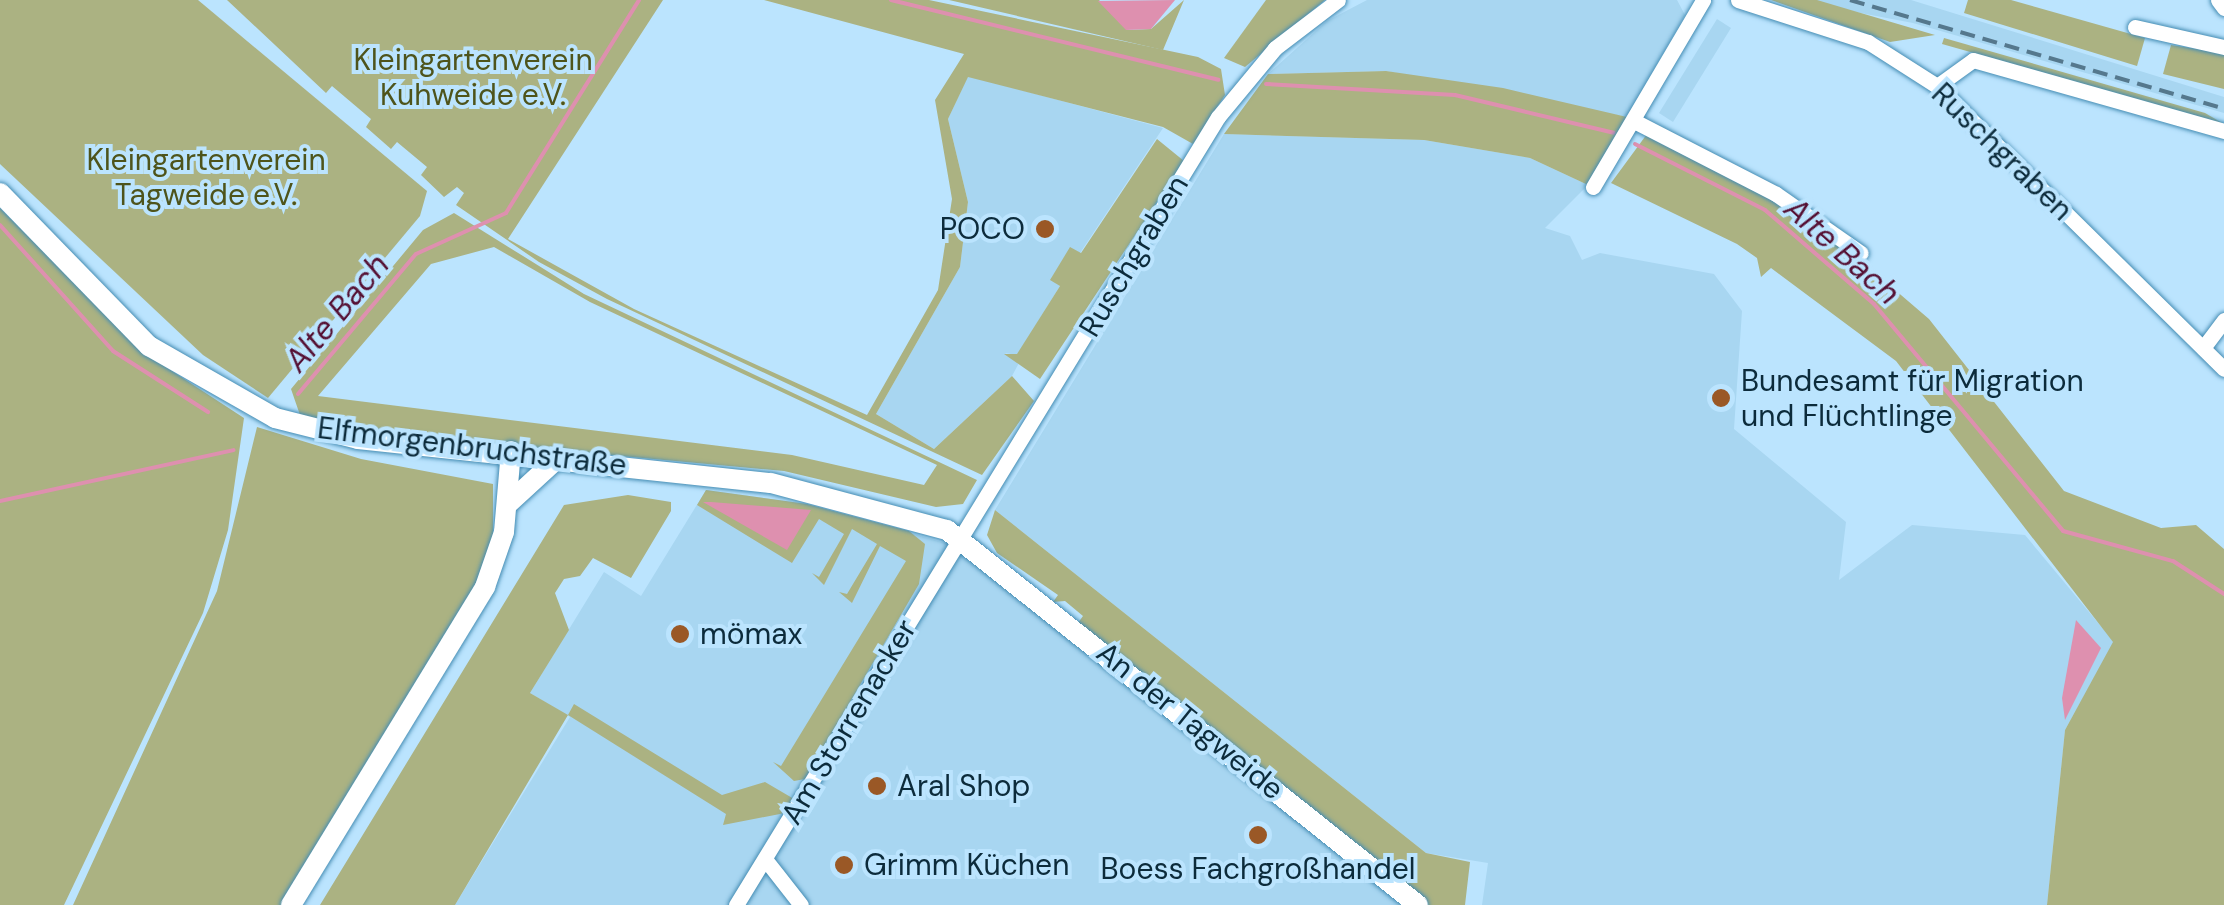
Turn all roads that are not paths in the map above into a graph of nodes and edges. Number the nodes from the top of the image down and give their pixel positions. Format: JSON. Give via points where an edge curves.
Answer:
{"nodes":[{"id":1,"x":1338,"y":0,"type":"edge"},
{"id":2,"x":1702,"y":0,"type":"edge"},
{"id":3,"x":1738,"y":0,"type":"edge"},
{"id":4,"x":2218,"y":0,"type":"edge"},
{"id":5,"x":2224,"y":8,"type":"edge"},
{"id":6,"x":2135,"y":28,"type":"dead end"},
{"id":7,"x":2224,"y":47,"type":"edge"},
{"id":8,"x":1938,"y":86,"type":"junction"},
{"id":9,"x":1636,"y":122,"type":"junction"},
{"id":10,"x":2224,"y":131,"type":"edge"},
{"id":11,"x":1593,"y":187,"type":"dead end"},
{"id":12,"x":0,"y":193,"type":"edge"},
{"id":13,"x":1860,"y":253,"type":"dead end"},
{"id":14,"x":2224,"y":320,"type":"edge"},
{"id":15,"x":2202,"y":348,"type":"junction"},
{"id":16,"x":2224,"y":369,"type":"edge"},
{"id":17,"x":510,"y":451,"type":"junction"},
{"id":18,"x":558,"y":458,"type":"junction"},
{"id":19,"x":508,"y":505,"type":"junction"},
{"id":20,"x":960,"y":538,"type":"junction"},
{"id":21,"x":765,"y":859,"type":"junction"},
{"id":22,"x":291,"y":905,"type":"edge"},
{"id":23,"x":736,"y":905,"type":"edge"},
{"id":24,"x":801,"y":905,"type":"edge"},
{"id":25,"x":1418,"y":905,"type":"edge"}],
"edges":[{"from":1,"to":20,"type":"street","name":"Ruschgraben","via":[[1275,48],[1218,118]]},
{"from":2,"to":9,"type":"street"},
{"from":3,"to":8,"type":"street","name":"Ruschgraben","via":[[1868,42]]},
{"from":4,"to":5,"type":"street"},
{"from":6,"to":7,"type":"street"},
{"from":8,"to":10,"type":"street","via":[[1973,60]]},
{"from":8,"to":15,"type":"street","name":"Ruschgraben"},
{"from":9,"to":11,"type":"street"},
{"from":9,"to":13,"type":"street","via":[[1776,194]]},
{"from":12,"to":17,"type":"main road","name":"Elfmorgenbruchstraße","via":[[148,346],[234,400],[358,440]]},
{"from":14,"to":15,"type":"street"},
{"from":15,"to":16,"type":"street","name":"Ruschgraben"},
{"from":17,"to":18,"type":"main road","name":"Elfmorgenbruchstraße"},
{"from":17,"to":19,"type":"main road"},
{"from":18,"to":19,"type":"main road","via":[[532,472]]},
{"from":18,"to":20,"type":"main road","name":"Elfmorgenbruchstraße","via":[[800,488]]},
{"from":19,"to":22,"type":"main road","via":[[471,612]]},
{"from":20,"to":21,"type":"street","name":"Am Storrenacker"},
{"from":20,"to":25,"type":"main road","name":"An der Tagweide"},
{"from":21,"to":23,"type":"street","name":"Am Storrenacker"},
{"from":21,"to":24,"type":"street"}]}
